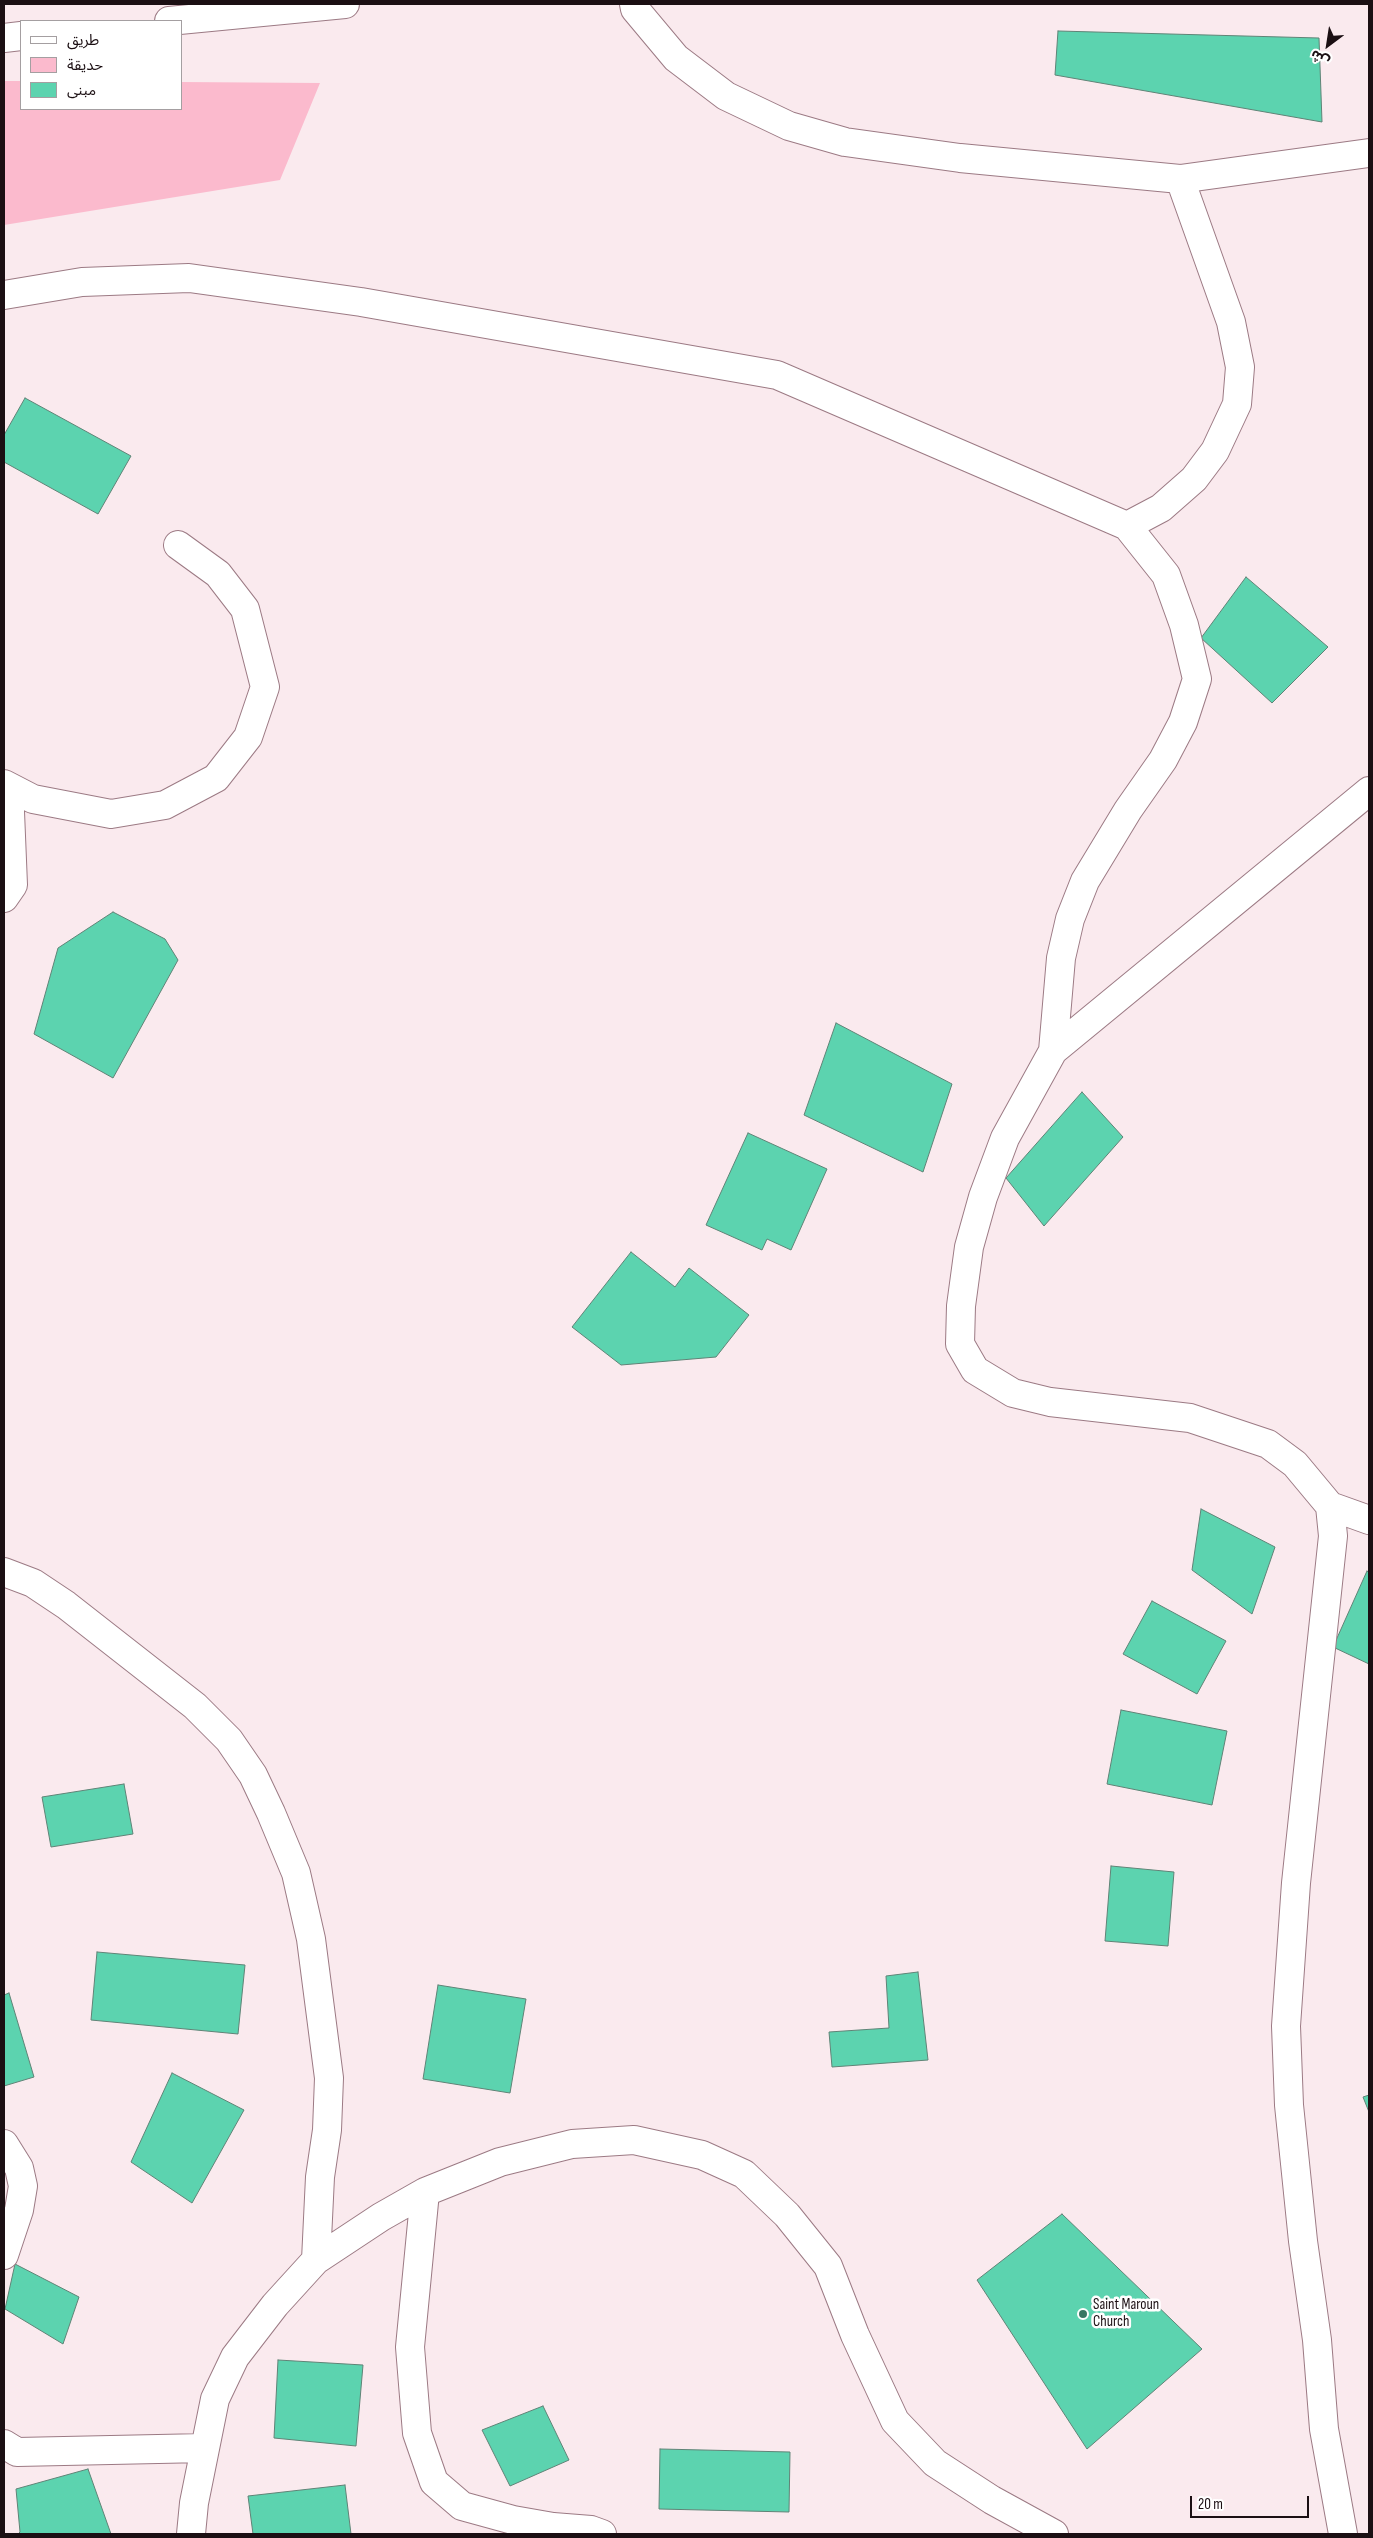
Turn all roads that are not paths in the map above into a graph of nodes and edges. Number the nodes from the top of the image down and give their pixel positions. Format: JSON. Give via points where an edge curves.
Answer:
{"nodes":[{"id":1,"x":345,"y":4,"type":"edge"},
{"id":2,"x":634,"y":4,"type":"edge"},
{"id":3,"x":179,"y":20,"type":"edge"},
{"id":4,"x":20,"y":36,"type":"edge"},
{"id":5,"x":4,"y":38,"type":"edge"},
{"id":6,"x":1369,"y":153,"type":"edge"},
{"id":7,"x":1180,"y":179,"type":"junction"},
{"id":8,"x":4,"y":295,"type":"edge"},
{"id":9,"x":1127,"y":526,"type":"junction"},
{"id":10,"x":178,"y":546,"type":"dead end"},
{"id":11,"x":6,"y":786,"type":"edge"},
{"id":12,"x":1369,"y":791,"type":"edge"},
{"id":13,"x":4,"y":898,"type":"edge"},
{"id":14,"x":1053,"y":1051,"type":"junction"},
{"id":15,"x":1330,"y":1506,"type":"junction"},
{"id":16,"x":1369,"y":1520,"type":"edge"},
{"id":17,"x":4,"y":1572,"type":"edge"},
{"id":18,"x":4,"y":2144,"type":"edge"},
{"id":19,"x":425,"y":2192,"type":"junction"},
{"id":20,"x":4,"y":2255,"type":"edge"},
{"id":21,"x":316,"y":2260,"type":"junction"},
{"id":22,"x":4,"y":2444,"type":"edge"},
{"id":23,"x":205,"y":2448,"type":"junction"},
{"id":24,"x":1342,"y":2533,"type":"edge"},
{"id":25,"x":191,"y":2534,"type":"edge"},
{"id":26,"x":602,"y":2534,"type":"edge"},
{"id":27,"x":1054,"y":2534,"type":"edge"}],
"edges":[{"from":1,"to":3,"type":"street"},
{"from":2,"to":7,"type":"street","via":[[676,58],[726,96],[789,126],[845,142],[960,158]]},
{"from":4,"to":5,"type":"street"},
{"from":6,"to":7,"type":"street"},
{"from":7,"to":9,"type":"street","via":[[1231,322],[1240,367],[1237,404],[1215,450],[1194,479],[1161,508]]},
{"from":8,"to":9,"type":"street","via":[[82,282],[189,278],[361,302],[777,375]]},
{"from":9,"to":14,"type":"street","via":[[1166,575],[1184,625],[1197,679],[1183,722],[1163,760],[1128,810],[1085,882],[1070,919],[1061,958]]},
{"from":10,"to":11,"type":"street","via":[[218,574],[245,609],[265,687],[248,737],[216,778],[165,805],[112,814],[33,799]]},
{"from":11,"to":13,"type":"street","via":[[14,885]]},
{"from":12,"to":14,"type":"street"},
{"from":14,"to":15,"type":"street","via":[[1005,1138],[969,1247],[961,1306],[960,1344],[975,1370],[1013,1394],[1050,1402],[1190,1418],[1268,1444],[1295,1464]]},
{"from":15,"to":16,"type":"street"},
{"from":15,"to":24,"type":"street","via":[[1333,1536],[1296,1883],[1286,2026],[1289,2105],[1302,2241],[1317,2340],[1324,2429]]},
{"from":17,"to":21,"type":"street","via":[[33,1583],[66,1604],[195,1706],[229,1740],[253,1775],[271,1813],[296,1873],[312,1939],[329,2078]]},
{"from":18,"to":20,"type":"street","via":[[19,2168],[23,2186],[20,2210]]},
{"from":19,"to":21,"type":"street"},
{"from":19,"to":26,"type":"street","via":[[410,2347],[417,2433],[434,2482],[462,2506],[513,2520]]},
{"from":19,"to":27,"type":"street","via":[[500,2162],[572,2144],[634,2140],[702,2155],[744,2174],[786,2215],[828,2266],[855,2335],[895,2421],[935,2463],[992,2500]]},
{"from":21,"to":23,"type":"street","via":[[274,2305],[235,2358],[215,2399]]},
{"from":22,"to":23,"type":"street","via":[[17,2452]]},
{"from":23,"to":25,"type":"street"}]}
